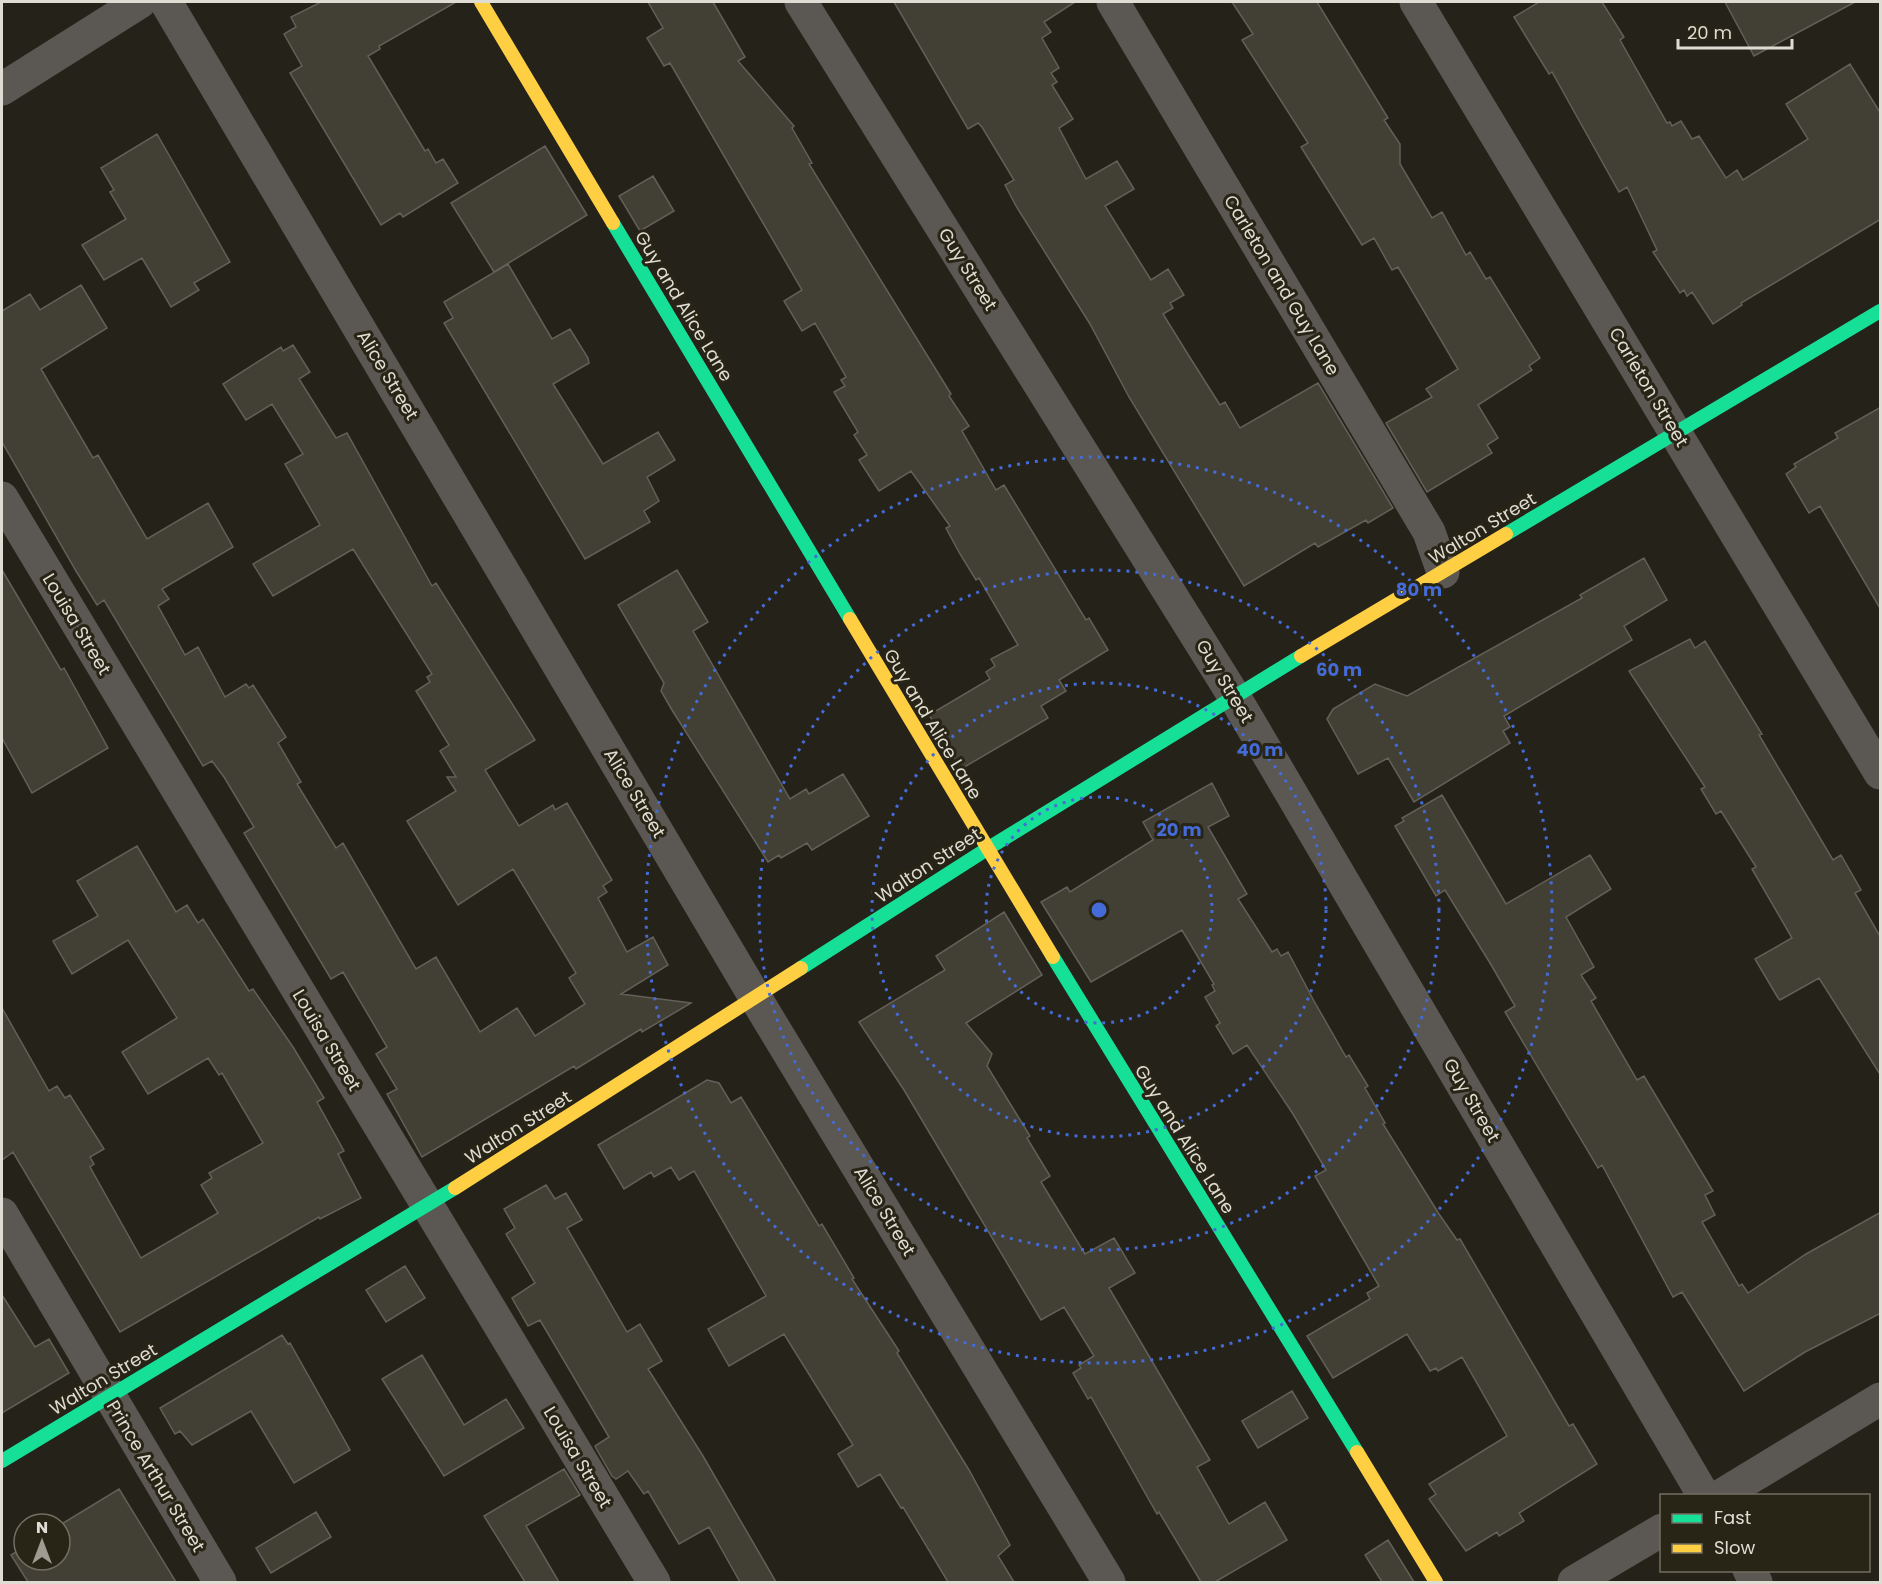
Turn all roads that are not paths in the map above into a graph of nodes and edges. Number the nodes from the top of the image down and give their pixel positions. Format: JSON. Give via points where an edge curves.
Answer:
{"nodes":[{"id":1,"x":140,"y":2,"type":"edge"},
{"id":2,"x":166,"y":2,"type":"edge"},
{"id":3,"x":481,"y":2,"type":"edge"},
{"id":4,"x":801,"y":2,"type":"edge"},
{"id":5,"x":1113,"y":2,"type":"edge"},
{"id":6,"x":1416,"y":2,"type":"edge"},
{"id":7,"x":2,"y":89,"type":"edge"},
{"id":8,"x":1881,"y":311,"type":"edge"},
{"id":9,"x":1677,"y":433,"type":"junction"},
{"id":10,"x":2,"y":498,"type":"edge"},
{"id":11,"x":1443,"y":572,"type":"junction"},
{"id":12,"x":1234,"y":696,"type":"junction"},
{"id":13,"x":1881,"y":772,"type":"edge"},
{"id":14,"x":987,"y":849,"type":"junction"},
{"id":15,"x":755,"y":997,"type":"junction"},
{"id":16,"x":427,"y":1206,"type":"junction"},
{"id":17,"x":2,"y":1214,"type":"edge"},
{"id":18,"x":109,"y":1397,"type":"junction"},
{"id":19,"x":1881,"y":1400,"type":"edge"},
{"id":20,"x":2,"y":1461,"type":"edge"},
{"id":21,"x":1703,"y":1494,"type":"edge"},
{"id":22,"x":1723,"y":1494,"type":"edge"},
{"id":23,"x":1660,"y":1531,"type":"edge"},
{"id":24,"x":220,"y":1582,"type":"edge"},
{"id":25,"x":654,"y":1582,"type":"edge"},
{"id":26,"x":1109,"y":1582,"type":"edge"},
{"id":27,"x":1436,"y":1582,"type":"edge"},
{"id":28,"x":1574,"y":1582,"type":"edge"}],
"edges":[{"from":1,"to":7,"type":"street"},
{"from":2,"to":15,"type":"street","name":"Alice Street"},
{"from":3,"to":14,"type":"street","name":"Guy and Alice Lane"},
{"from":4,"to":12,"type":"street","name":"Guy Street"},
{"from":5,"to":11,"type":"street","name":"Carleton and Guy Lane","via":[[1429,532]]},
{"from":6,"to":9,"type":"street","name":"Carleton Street"},
{"from":8,"to":9,"type":"street","name":"Walton Street"},
{"from":9,"to":11,"type":"street","name":"Walton Street"},
{"from":9,"to":13,"type":"street","name":"Carleton Street"},
{"from":10,"to":16,"type":"street","name":"Louisa Street"},
{"from":11,"to":12,"type":"street","name":"Walton Street"},
{"from":12,"to":14,"type":"street","name":"Walton Street"},
{"from":12,"to":21,"type":"street","name":"Guy Street"},
{"from":14,"to":15,"type":"street","name":"Walton Street"},
{"from":14,"to":27,"type":"street","name":"Guy and Alice Lane"},
{"from":15,"to":16,"type":"street","name":"Walton Street"},
{"from":15,"to":26,"type":"street","name":"Alice Street"},
{"from":16,"to":18,"type":"street","name":"Walton Street"},
{"from":16,"to":25,"type":"street","name":"Louisa Street"},
{"from":17,"to":18,"type":"street","name":"Prince Arthur Street"},
{"from":18,"to":20,"type":"street","name":"Walton Street"},
{"from":18,"to":24,"type":"street","name":"Prince Arthur Street"},
{"from":19,"to":22,"type":"street"},
{"from":23,"to":28,"type":"street"}]}
